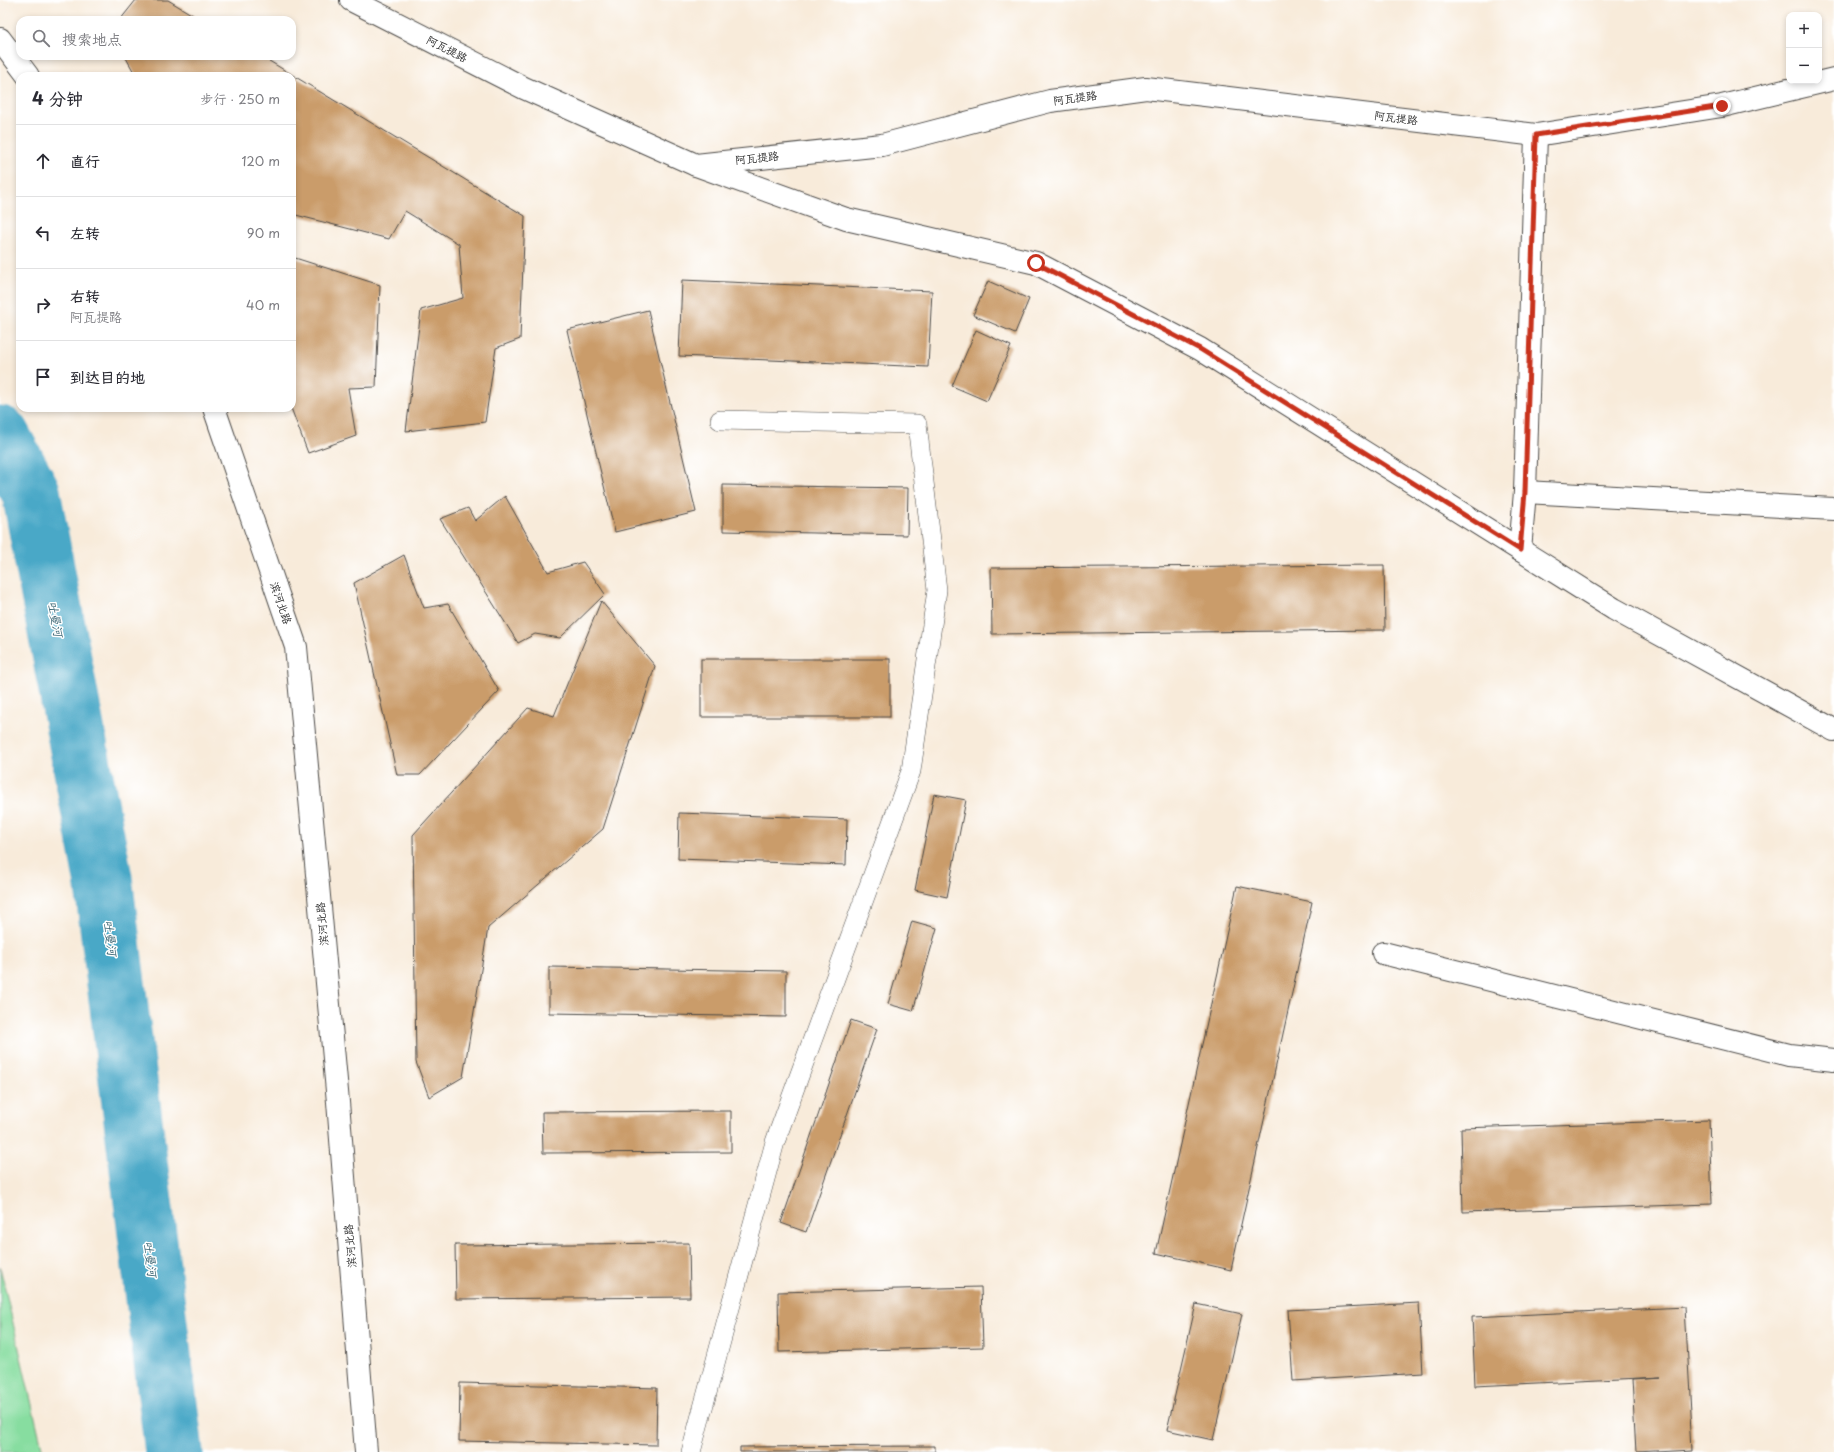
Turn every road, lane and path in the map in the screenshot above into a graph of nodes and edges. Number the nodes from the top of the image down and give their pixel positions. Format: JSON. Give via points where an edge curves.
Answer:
{"nodes":[{"id":1,"x":351,"y":0,"type":"edge"},
{"id":2,"x":0,"y":39,"type":"edge"},
{"id":3,"x":25,"y":72,"type":"edge"},
{"id":4,"x":1834,"y":79,"type":"edge"},
{"id":5,"x":1536,"y":135,"type":"junction"},
{"id":6,"x":696,"y":165,"type":"junction"},
{"id":7,"x":215,"y":412,"type":"edge"},
{"id":8,"x":720,"y":420,"type":"dead end"},
{"id":9,"x":1525,"y":492,"type":"junction"},
{"id":10,"x":1834,"y":509,"type":"edge"},
{"id":11,"x":1520,"y":550,"type":"junction"},
{"id":12,"x":1834,"y":730,"type":"edge"},
{"id":13,"x":1383,"y":953,"type":"dead end"},
{"id":14,"x":1834,"y":1060,"type":"edge"},
{"id":15,"x":366,"y":1452,"type":"edge"},
{"id":16,"x":691,"y":1452,"type":"edge"}],
"edges":[{"from":1,"to":6,"type":"street","name":"阿瓦提路","via":[[524,88]]},
{"from":2,"to":3,"type":"street"},
{"from":4,"to":5,"type":"street","name":"阿瓦提路","via":[[1722,106]]},
{"from":5,"to":6,"type":"street","name":"阿瓦提路","via":[[1146,88],[1050,101],[882,145]]},
{"from":5,"to":9,"type":"street"},
{"from":6,"to":11,"type":"street","via":[[846,219],[1036,263],[1200,349]]},
{"from":7,"to":15,"type":"street","name":"滨河北路","via":[[296,647],[339,1110]]},
{"from":8,"to":16,"type":"lane","via":[[917,424],[937,590],[911,771],[775,1142]]},
{"from":9,"to":10,"type":"street"},
{"from":9,"to":11,"type":"street"},
{"from":11,"to":12,"type":"street","via":[[1614,609]]},
{"from":13,"to":14,"type":"street","via":[[1789,1055]]}]}
